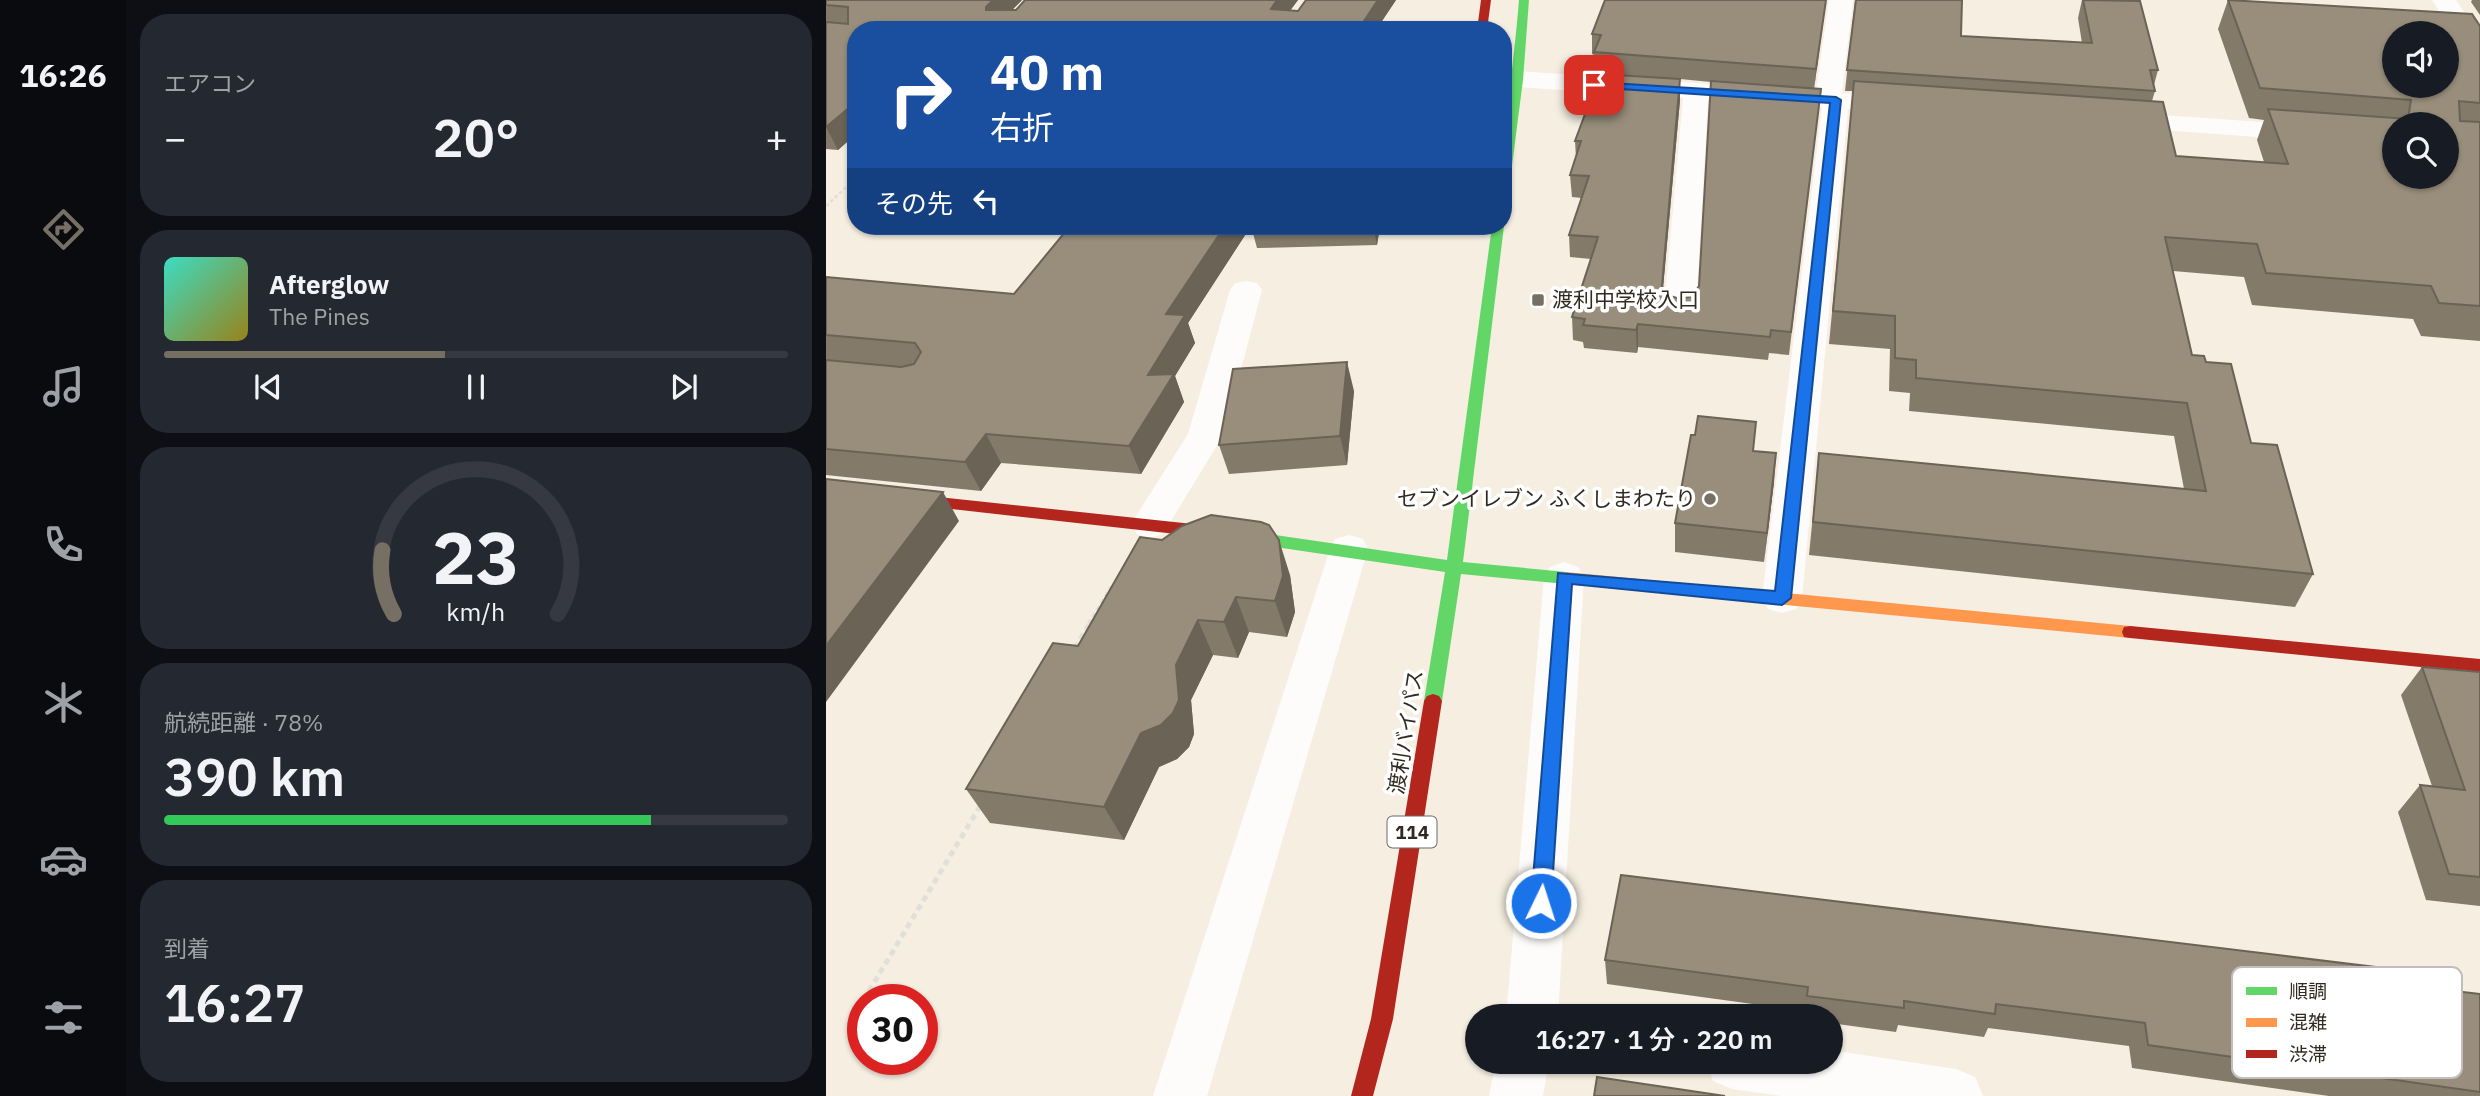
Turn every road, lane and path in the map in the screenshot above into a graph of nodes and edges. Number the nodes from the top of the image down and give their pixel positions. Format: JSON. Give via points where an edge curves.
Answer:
{"nodes":[{"id":1,"x":1486,"y":0,"type":"edge"},
{"id":2,"x":1524,"y":0,"type":"edge"},
{"id":3,"x":1840,"y":0,"type":"edge"},
{"id":4,"x":2444,"y":0,"type":"edge"},
{"id":5,"x":1483,"y":21,"type":"edge"},
{"id":6,"x":2480,"y":54,"type":"edge"},
{"id":7,"x":1512,"y":73,"type":"edge"},
{"id":8,"x":1512,"y":79,"type":"edge"},
{"id":9,"x":1696,"y":91,"type":"junction"},
{"id":10,"x":1832,"y":100,"type":"junction"},
{"id":11,"x":1933,"y":107,"type":"edge"},
{"id":12,"x":2087,"y":118,"type":"edge"},
{"id":13,"x":2382,"y":138,"type":"edge"},
{"id":14,"x":847,"y":186,"type":"edge"},
{"id":15,"x":826,"y":206,"type":"edge"},
{"id":16,"x":1497,"y":235,"type":"edge"},
{"id":17,"x":1474,"y":279,"type":"dead end"},
{"id":18,"x":1246,"y":290,"type":"dead end"},
{"id":19,"x":1680,"y":309,"type":"edge"},
{"id":20,"x":1472,"y":414,"type":"junction"},
{"id":21,"x":826,"y":489,"type":"edge"},
{"id":22,"x":1150,"y":524,"type":"junction"},
{"id":23,"x":1349,"y":549,"type":"junction"},
{"id":24,"x":1454,"y":567,"type":"junction"},
{"id":25,"x":1564,"y":577,"type":"junction"},
{"id":26,"x":1782,"y":598,"type":"junction"},
{"id":27,"x":1070,"y":656,"type":"edge"},
{"id":28,"x":2480,"y":666,"type":"edge"},
{"id":29,"x":984,"y":800,"type":"edge"},
{"id":30,"x":873,"y":984,"type":"edge"},
{"id":31,"x":1533,"y":1004,"type":"edge"},
{"id":32,"x":1521,"y":1074,"type":"edge"},
{"id":33,"x":1811,"y":1074,"type":"edge"},
{"id":34,"x":1180,"y":1096,"type":"edge"},
{"id":35,"x":1362,"y":1096,"type":"edge"},
{"id":36,"x":1516,"y":1096,"type":"edge"},
{"id":37,"x":1956,"y":1096,"type":"edge"}],
"edges":[{"from":1,"to":5,"type":"main road"},
{"from":2,"to":7,"type":"main road"},
{"from":3,"to":10,"type":"street"},
{"from":4,"to":6,"type":"street"},
{"from":8,"to":9,"type":"street"},
{"from":9,"to":10,"type":"street"},
{"from":9,"to":19,"type":"street"},
{"from":10,"to":11,"type":"street"},
{"from":10,"to":26,"type":"street"},
{"from":12,"to":13,"type":"street"},
{"from":14,"to":15,"type":"path"},
{"from":16,"to":20,"type":"main road","name":"渡利バイパス","number":"114"},
{"from":17,"to":20,"type":"main road","name":"渡利バイパス","number":"114"},
{"from":18,"to":22,"type":"street","via":[[1206,434]]},
{"from":20,"to":24,"type":"main road","name":"渡利バイパス","number":"114"},
{"from":21,"to":22,"type":"main road"},
{"from":22,"to":23,"type":"main road"},
{"from":22,"to":27,"type":"path"},
{"from":23,"to":24,"type":"main road"},
{"from":23,"to":34,"type":"street"},
{"from":24,"to":25,"type":"main road"},
{"from":24,"to":35,"type":"main road","name":"渡利バイパス","number":"114","via":[[1382,1019]]},
{"from":25,"to":26,"type":"main road"},
{"from":25,"to":31,"type":"street"},
{"from":26,"to":28,"type":"main road"},
{"from":29,"to":30,"type":"path"},
{"from":32,"to":36,"type":"street"},
{"from":33,"to":37,"type":"street"}]}
